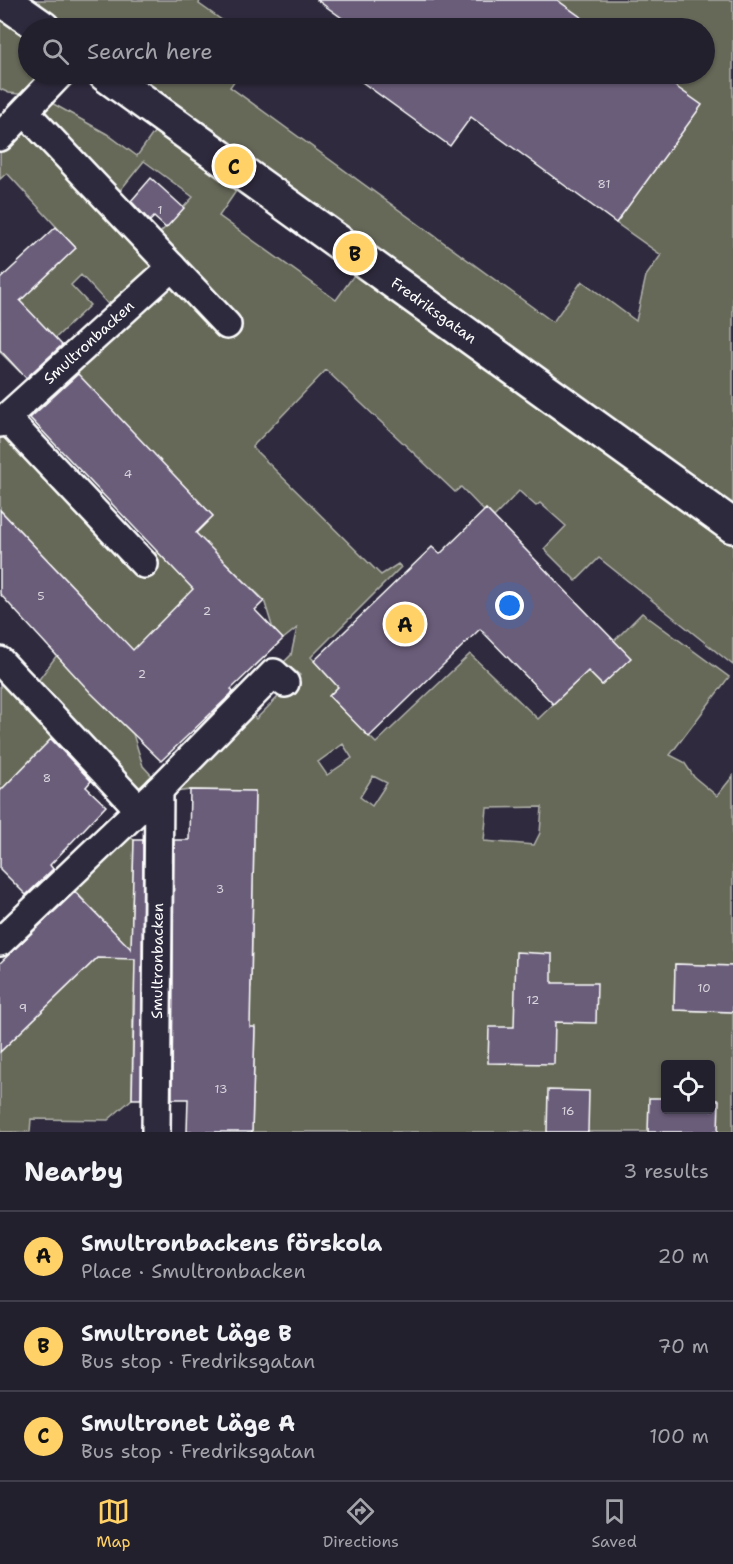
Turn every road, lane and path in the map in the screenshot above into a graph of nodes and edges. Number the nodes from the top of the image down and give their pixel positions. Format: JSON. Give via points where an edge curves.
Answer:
{"nodes":[{"id":1,"x":3,"y":0,"type":"edge"},
{"id":2,"x":0,"y":16,"type":"edge"},
{"id":3,"x":29,"y":18,"type":"edge"},
{"id":4,"x":18,"y":27,"type":"edge"},
{"id":5,"x":51,"y":84,"type":"edge"},
{"id":6,"x":119,"y":84,"type":"edge"},
{"id":7,"x":25,"y":112,"type":"junction"},
{"id":8,"x":0,"y":137,"type":"edge"},
{"id":9,"x":172,"y":267,"type":"junction"},
{"id":10,"x":227,"y":325,"type":"dead end"},
{"id":11,"x":3,"y":421,"type":"edge"},
{"id":12,"x":733,"y":526,"type":"edge"},
{"id":13,"x":144,"y":564,"type":"dead end"},
{"id":14,"x":0,"y":661,"type":"edge"},
{"id":15,"x":285,"y":683,"type":"dead end"},
{"id":16,"x":159,"y":790,"type":"junction"},
{"id":17,"x":139,"y":809,"type":"junction"},
{"id":18,"x":0,"y":942,"type":"edge"},
{"id":19,"x":156,"y":1132,"type":"edge"}],
"edges":[{"from":1,"to":3,"type":"street"},
{"from":2,"to":4,"type":"street"},
{"from":5,"to":7,"type":"street"},
{"from":6,"to":12,"type":"street","name":"Fredriksgatan"},
{"from":7,"to":8,"type":"street"},
{"from":7,"to":9,"type":"street"},
{"from":9,"to":10,"type":"street"},
{"from":9,"to":11,"type":"street","name":"Smultronbacken"},
{"from":11,"to":13,"type":"street","name":"Smultronbacken"},
{"from":14,"to":17,"type":"street"},
{"from":15,"to":16,"type":"street","via":[[274,673]]},
{"from":16,"to":17,"type":"street"},
{"from":16,"to":19,"type":"street","name":"Smultronbacken"},
{"from":17,"to":18,"type":"street"}]}
